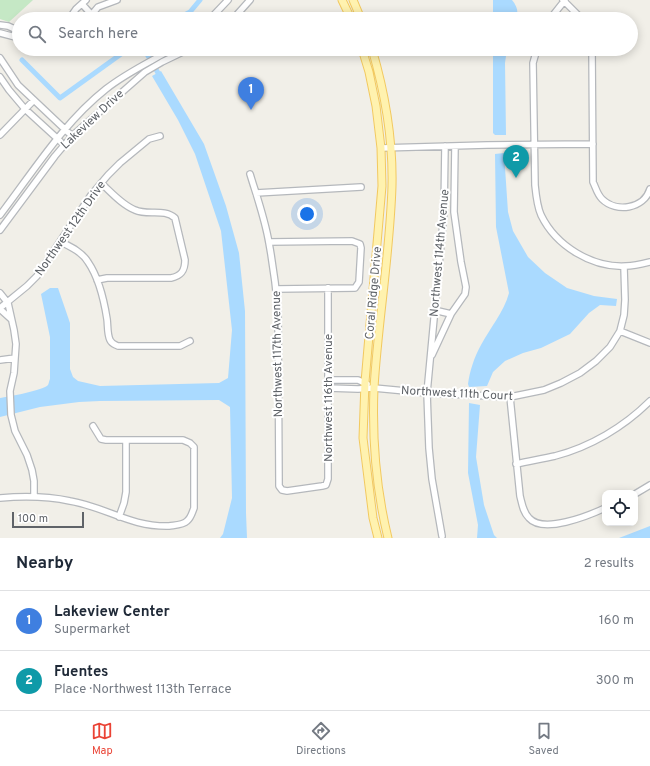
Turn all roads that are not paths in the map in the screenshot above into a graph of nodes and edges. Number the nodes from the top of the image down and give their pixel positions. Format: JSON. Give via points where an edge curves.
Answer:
{"nodes":[{"id":1,"x":117,"y":0,"type":"edge"},
{"id":2,"x":228,"y":0,"type":"edge"},
{"id":3,"x":250,"y":0,"type":"edge"},
{"id":4,"x":342,"y":0,"type":"edge"},
{"id":5,"x":353,"y":0,"type":"edge"},
{"id":6,"x":564,"y":0,"type":"edge"},
{"id":7,"x":84,"y":2,"type":"edge"},
{"id":8,"x":74,"y":12,"type":"edge"},
{"id":9,"x":88,"y":12,"type":"edge"},
{"id":10,"x":94,"y":12,"type":"edge"},
{"id":11,"x":217,"y":12,"type":"edge"},
{"id":12,"x":239,"y":12,"type":"edge"},
{"id":13,"x":347,"y":12,"type":"edge"},
{"id":14,"x":358,"y":12,"type":"edge"},
{"id":15,"x":555,"y":12,"type":"edge"},
{"id":16,"x":575,"y":12,"type":"edge"},
{"id":17,"x":0,"y":25,"type":"edge"},
{"id":18,"x":12,"y":28,"type":"edge"},
{"id":19,"x":0,"y":33,"type":"edge"},
{"id":20,"x":12,"y":36,"type":"edge"},
{"id":21,"x":159,"y":56,"type":"edge"},
{"id":22,"x":174,"y":56,"type":"edge"},
{"id":23,"x":364,"y":56,"type":"edge"},
{"id":24,"x":374,"y":56,"type":"edge"},
{"id":25,"x":535,"y":56,"type":"edge"},
{"id":26,"x":592,"y":56,"type":"edge"},
{"id":27,"x":0,"y":58,"type":"edge"},
{"id":28,"x":0,"y":77,"type":"edge"},
{"id":29,"x":34,"y":100,"type":"junction"},
{"id":30,"x":25,"y":109,"type":"junction"},
{"id":31,"x":65,"y":130,"type":"junction"},
{"id":32,"x":0,"y":135,"type":"edge"},
{"id":33,"x":72,"y":136,"type":"junction"},
{"id":34,"x":160,"y":136,"type":"dead end"},
{"id":35,"x":58,"y":139,"type":"junction"},
{"id":36,"x":593,"y":144,"type":"junction"},
{"id":37,"x":63,"y":145,"type":"junction"},
{"id":38,"x":534,"y":145,"type":"junction"},
{"id":39,"x":445,"y":146,"type":"junction"},
{"id":40,"x":455,"y":146,"type":"junction"},
{"id":41,"x":381,"y":148,"type":"junction"},
{"id":42,"x":391,"y":148,"type":"junction"},
{"id":43,"x":250,"y":174,"type":"dead end"},
{"id":44,"x":101,"y":183,"type":"junction"},
{"id":45,"x":361,"y":187,"type":"dead end"},
{"id":46,"x":650,"y":190,"type":"edge"},
{"id":47,"x":256,"y":193,"type":"junction"},
{"id":48,"x":444,"y":212,"type":"junction"},
{"id":49,"x":454,"y":212,"type":"junction"},
{"id":50,"x":0,"y":215,"type":"edge"},
{"id":51,"x":0,"y":230,"type":"edge"},
{"id":52,"x":61,"y":242,"type":"junction"},
{"id":53,"x":269,"y":242,"type":"junction"},
{"id":54,"x":650,"y":262,"type":"edge"},
{"id":55,"x":624,"y":267,"type":"junction"},
{"id":56,"x":97,"y":280,"type":"junction"},
{"id":57,"x":328,"y":288,"type":"junction"},
{"id":58,"x":276,"y":289,"type":"junction"},
{"id":59,"x":0,"y":293,"type":"edge"},
{"id":60,"x":2,"y":305,"type":"edge"},
{"id":61,"x":434,"y":310,"type":"junction"},
{"id":62,"x":451,"y":314,"type":"junction"},
{"id":63,"x":620,"y":331,"type":"junction"},
{"id":64,"x":190,"y":341,"type":"dead end"},
{"id":65,"x":650,"y":343,"type":"edge"},
{"id":66,"x":15,"y":358,"type":"junction"},
{"id":67,"x":430,"y":359,"type":"junction"},
{"id":68,"x":0,"y":360,"type":"edge"},
{"id":69,"x":328,"y":380,"type":"junction"},
{"id":70,"x":365,"y":386,"type":"junction"},
{"id":71,"x":328,"y":388,"type":"junction"},
{"id":72,"x":374,"y":388,"type":"junction"},
{"id":73,"x":428,"y":393,"type":"junction"},
{"id":74,"x":510,"y":397,"type":"junction"},
{"id":75,"x":650,"y":401,"type":"edge"},
{"id":76,"x":92,"y":426,"type":"dead end"},
{"id":77,"x":126,"y":441,"type":"junction"},
{"id":78,"x":516,"y":464,"type":"junction"},
{"id":79,"x":650,"y":485,"type":"edge"},
{"id":80,"x":304,"y":489,"type":"joint"},
{"id":81,"x":638,"y":492,"type":"edge"},
{"id":82,"x":34,"y":496,"type":"junction"},
{"id":83,"x":0,"y":498,"type":"edge"},
{"id":84,"x":602,"y":509,"type":"edge"},
{"id":85,"x":119,"y":517,"type":"junction"},
{"id":86,"x":442,"y":536,"type":"dead end"},
{"id":87,"x":378,"y":538,"type":"edge"},
{"id":88,"x":388,"y":538,"type":"edge"}],
"edges":[{"from":1,"to":10,"type":"street","via":[[98,7]]},
{"from":2,"to":11,"type":"street"},
{"from":3,"to":12,"type":"street"},
{"from":4,"to":13,"type":"main road"},
{"from":5,"to":14,"type":"main road"},
{"from":6,"to":15,"type":"street"},
{"from":6,"to":16,"type":"street"},
{"from":7,"to":8,"type":"street"},
{"from":7,"to":9,"type":"street"},
{"from":17,"to":18,"type":"street"},
{"from":19,"to":20,"type":"street"},
{"from":21,"to":31,"type":"street","name":"Lakeview Drive","via":[[107,88]]},
{"from":22,"to":33,"type":"street","name":"Lakeview Drive","via":[[145,72]]},
{"from":23,"to":41,"type":"main road","name":"Coral Ridge Drive","via":[[376,106]]},
{"from":24,"to":42,"type":"main road","name":"Coral Ridge Drive","via":[[384,97]]},
{"from":25,"to":38,"type":"street"},
{"from":26,"to":36,"type":"street"},
{"from":27,"to":29,"type":"street","via":[[18,85]]},
{"from":28,"to":30,"type":"street"},
{"from":29,"to":30,"type":"street"},
{"from":29,"to":31,"type":"street"},
{"from":30,"to":32,"type":"street"},
{"from":30,"to":35,"type":"street"},
{"from":31,"to":33,"type":"street"},
{"from":31,"to":35,"type":"street","name":"Lakeview Drive"},
{"from":33,"to":37,"type":"street","name":"Lakeview Drive"},
{"from":34,"to":44,"type":"street","name":"Northwest 12th Drive","via":[[149,139]]},
{"from":35,"to":37,"type":"street"},
{"from":35,"to":50,"type":"street","name":"Lakeview Drive"},
{"from":36,"to":38,"type":"street"},
{"from":36,"to":46,"type":"street","via":[[594,182],[596,192],[603,200],[611,206],[632,207],[641,202]]},
{"from":37,"to":51,"type":"street","name":"Lakeview Drive"},
{"from":38,"to":40,"type":"street"},
{"from":38,"to":55,"type":"street","via":[[537,201],[549,227],[580,256],[593,262]]},
{"from":39,"to":40,"type":"street"},
{"from":39,"to":42,"type":"street"},
{"from":39,"to":48,"type":"street","name":"Northwest 114th Avenue"},
{"from":40,"to":49,"type":"street","name":"Northwest 114th Avenue"},
{"from":41,"to":42,"type":"street"},
{"from":41,"to":70,"type":"main road","name":"Coral Ridge Drive","via":[[382,186]]},
{"from":42,"to":72,"type":"main road","name":"Coral Ridge Drive","via":[[391,204]]},
{"from":43,"to":47,"type":"street","name":"Northwest 117th Avenue"},
{"from":44,"to":52,"type":"street","name":"Northwest 12th Drive"},
{"from":44,"to":56,"type":"street","via":[[136,211],[171,214],[176,224],[185,266],[182,273],[171,278]]},
{"from":45,"to":47,"type":"street"},
{"from":47,"to":53,"type":"street","name":"Northwest 117th Avenue"},
{"from":48,"to":49,"type":"street"},
{"from":48,"to":61,"type":"street","name":"Northwest 114th Avenue"},
{"from":49,"to":62,"type":"street","name":"Northwest 114th Avenue","via":[[466,287],[465,294]]},
{"from":52,"to":56,"type":"street","via":[[84,257]]},
{"from":52,"to":60,"type":"street","name":"Northwest 12th Drive","via":[[37,276]]},
{"from":53,"to":57,"type":"street","via":[[352,241],[360,244],[359,282],[355,288]]},
{"from":53,"to":58,"type":"street","name":"Northwest 117th Avenue"},
{"from":54,"to":55,"type":"street"},
{"from":55,"to":63,"type":"street","name":"Northwest 11th Court","via":[[625,300]]},
{"from":56,"to":64,"type":"street","via":[[112,343],[118,346],[180,346]]},
{"from":57,"to":58,"type":"street"},
{"from":57,"to":69,"type":"street","name":"Northwest 116th Avenue"},
{"from":58,"to":80,"type":"street","name":"Northwest 117th Avenue","via":[[279,486],[287,491]]},
{"from":59,"to":60,"type":"street"},
{"from":60,"to":66,"type":"street","via":[[11,318],[16,344]]},
{"from":61,"to":62,"type":"street"},
{"from":61,"to":67,"type":"street","name":"Northwest 114th Avenue"},
{"from":62,"to":67,"type":"street","name":"Northwest 114th Avenue"},
{"from":63,"to":65,"type":"street"},
{"from":63,"to":74,"type":"street","name":"Northwest 11th Court","via":[[610,347],[580,373],[544,390]]},
{"from":66,"to":68,"type":"street"},
{"from":66,"to":82,"type":"street","via":[[10,391],[12,418],[32,470]]},
{"from":67,"to":73,"type":"street","name":"Northwest 114th Avenue"},
{"from":69,"to":70,"type":"street","name":"Northwest 11th Court","via":[[358,380]]},
{"from":69,"to":71,"type":"street","name":"Northwest 116th Avenue"},
{"from":70,"to":71,"type":"street"},
{"from":70,"to":72,"type":"street","name":"Northwest 11th Court"},
{"from":70,"to":87,"type":"main road","name":"Coral Ridge Drive","via":[[363,438]]},
{"from":71,"to":80,"type":"street","name":"Northwest 116th Avenue","via":[[327,482],[326,485]]},
{"from":72,"to":73,"type":"street","name":"Northwest 11th Court"},
{"from":72,"to":88,"type":"main road","name":"Coral Ridge Drive","via":[[377,478]]},
{"from":73,"to":74,"type":"street","name":"Northwest 11th Court"},
{"from":73,"to":86,"type":"street","name":"Northwest 114th Avenue","via":[[432,479]]},
{"from":74,"to":78,"type":"street"},
{"from":75,"to":78,"type":"street","via":[[604,437],[556,456]]},
{"from":76,"to":77,"type":"street","via":[[101,439]]},
{"from":77,"to":85,"type":"street","via":[[125,498]]},
{"from":77,"to":85,"type":"street","via":[[183,440],[190,443],[194,447],[194,508],[187,522],[173,526],[143,524]]},
{"from":78,"to":84,"type":"street","via":[[523,510],[529,519],[537,524],[563,522]]},
{"from":79,"to":81,"type":"street"},
{"from":82,"to":83,"type":"street"},
{"from":82,"to":85,"type":"street","via":[[88,505]]}]}
